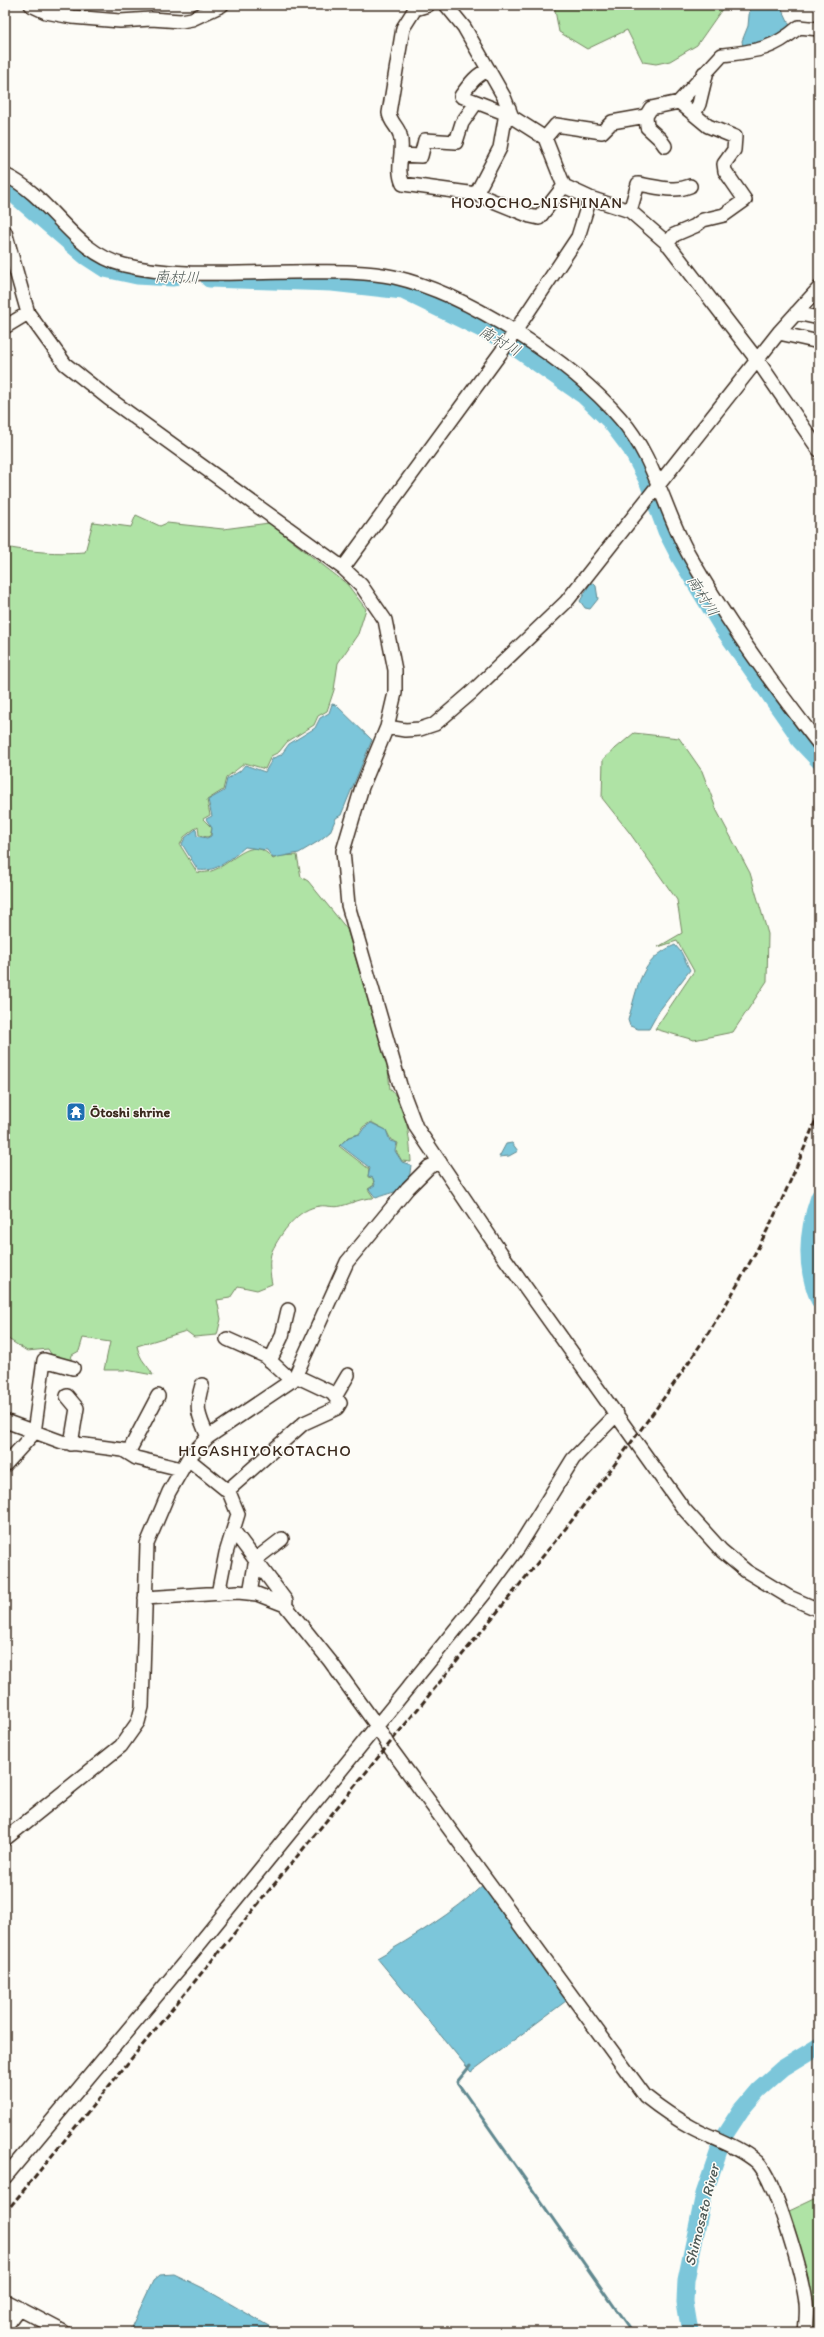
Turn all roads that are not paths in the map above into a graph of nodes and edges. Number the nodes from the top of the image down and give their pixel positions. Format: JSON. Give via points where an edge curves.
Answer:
{"nodes":[{"id":1,"x":31,"y":5,"type":"edge"},
{"id":2,"x":222,"y":5,"type":"edge"},
{"id":3,"x":428,"y":5,"type":"edge"},
{"id":4,"x":446,"y":5,"type":"edge"},
{"id":5,"x":819,"y":29,"type":"edge"},
{"id":6,"x":489,"y":70,"type":"junction"},
{"id":7,"x":704,"y":73,"type":"junction"},
{"id":8,"x":679,"y":102,"type":"junction"},
{"id":9,"x":476,"y":103,"type":"junction"},
{"id":10,"x":505,"y":110,"type":"junction"},
{"id":11,"x":694,"y":114,"type":"junction"},
{"id":12,"x":646,"y":116,"type":"junction"},
{"id":13,"x":545,"y":138,"type":"junction"},
{"id":14,"x":665,"y":146,"type":"dead end"},
{"id":15,"x":401,"y":155,"type":"junction"},
{"id":16,"x":5,"y":175,"type":"edge"},
{"id":17,"x":564,"y":186,"type":"junction"},
{"id":18,"x":690,"y":186,"type":"dead end"},
{"id":19,"x":476,"y":194,"type":"junction"},
{"id":20,"x":590,"y":198,"type":"junction"},
{"id":21,"x":630,"y":212,"type":"junction"},
{"id":22,"x":5,"y":232,"type":"edge"},
{"id":23,"x":666,"y":244,"type":"junction"},
{"id":24,"x":819,"y":288,"type":"edge"},
{"id":25,"x":28,"y":313,"type":"junction"},
{"id":26,"x":796,"y":313,"type":"junction"},
{"id":27,"x":819,"y":318,"type":"edge"},
{"id":28,"x":5,"y":327,"type":"edge"},
{"id":29,"x":515,"y":331,"type":"junction"},
{"id":30,"x":779,"y":333,"type":"junction"},
{"id":31,"x":819,"y":342,"type":"edge"},
{"id":32,"x":758,"y":360,"type":"junction"},
{"id":33,"x":819,"y":450,"type":"edge"},
{"id":34,"x":659,"y":485,"type":"junction"},
{"id":35,"x":343,"y":568,"type":"junction"},
{"id":36,"x":387,"y":727,"type":"junction"},
{"id":37,"x":819,"y":744,"type":"edge"},
{"id":38,"x":440,"y":1162,"type":"junction"},
{"id":39,"x":288,"y":1310,"type":"dead end"},
{"id":40,"x":228,"y":1339,"type":"dead end"},
{"id":41,"x":270,"y":1361,"type":"junction"},
{"id":42,"x":73,"y":1368,"type":"dead end"},
{"id":43,"x":348,"y":1375,"type":"dead end"},
{"id":44,"x":294,"y":1378,"type":"junction"},
{"id":45,"x":202,"y":1384,"type":"dead end"},
{"id":46,"x":67,"y":1396,"type":"dead end"},
{"id":47,"x":158,"y":1396,"type":"dead end"},
{"id":48,"x":335,"y":1397,"type":"junction"},
{"id":49,"x":616,"y":1414,"type":"junction"},
{"id":50,"x":5,"y":1421,"type":"edge"},
{"id":51,"x":34,"y":1433,"type":"junction"},
{"id":52,"x":208,"y":1437,"type":"junction"},
{"id":53,"x":71,"y":1444,"type":"junction"},
{"id":54,"x":128,"y":1453,"type":"junction"},
{"id":55,"x":184,"y":1464,"type":"junction"},
{"id":56,"x":5,"y":1465,"type":"edge"},
{"id":57,"x":227,"y":1491,"type":"junction"},
{"id":58,"x":233,"y":1530,"type":"junction"},
{"id":59,"x":282,"y":1539,"type":"dead end"},
{"id":60,"x":256,"y":1559,"type":"junction"},
{"id":61,"x":250,"y":1593,"type":"junction"},
{"id":62,"x":218,"y":1594,"type":"junction"},
{"id":63,"x":145,"y":1598,"type":"junction"},
{"id":64,"x":285,"y":1605,"type":"junction"},
{"id":65,"x":819,"y":1610,"type":"edge"},
{"id":66,"x":378,"y":1726,"type":"junction"},
{"id":67,"x":5,"y":1839,"type":"edge"},
{"id":68,"x":5,"y":2177,"type":"edge"},
{"id":69,"x":5,"y":2301,"type":"edge"},
{"id":70,"x":19,"y":2308,"type":"junction"},
{"id":71,"x":5,"y":2326,"type":"edge"},
{"id":72,"x":64,"y":2332,"type":"edge"},
{"id":73,"x":806,"y":2332,"type":"edge"}],
"edges":[{"from":1,"to":2,"type":"street","via":[[46,12],[72,17],[120,21],[181,21],[192,19]]},
{"from":3,"to":15,"type":"street","via":[[415,9],[403,28],[396,64],[389,113],[400,134]]},
{"from":4,"to":6,"type":"street","via":[[464,27]]},
{"from":5,"to":7,"type":"street","via":[[799,27],[780,42],[761,50],[722,55]]},
{"from":6,"to":9,"type":"street","via":[[482,72],[461,96]]},
{"from":6,"to":10,"type":"street"},
{"from":7,"to":8,"type":"street"},
{"from":7,"to":11,"type":"street","via":[[706,76],[700,104]]},
{"from":8,"to":11,"type":"street"},
{"from":8,"to":12,"type":"street","via":[[651,108]]},
{"from":9,"to":10,"type":"street"},
{"from":9,"to":15,"type":"street","via":[[462,123],[456,142],[425,140],[421,156]]},
{"from":10,"to":13,"type":"street"},
{"from":10,"to":19,"type":"street","via":[[500,148]]},
{"from":11,"to":23,"type":"street","via":[[708,126],[735,137],[734,150],[724,164],[725,172],[746,200],[724,215],[703,220],[674,235]]},
{"from":12,"to":13,"type":"street","via":[[612,122],[602,132],[556,125]]},
{"from":12,"to":14,"type":"street","via":[[647,127]]},
{"from":13,"to":17,"type":"street"},
{"from":15,"to":19,"type":"street","via":[[399,176],[402,184]]},
{"from":16,"to":29,"type":"street","via":[[39,199],[81,242],[103,257],[121,265],[148,270],[392,276],[478,310]]},
{"from":17,"to":19,"type":"street","via":[[539,218]]},
{"from":17,"to":20,"type":"street"},
{"from":18,"to":21,"type":"street","via":[[684,189],[668,189],[638,184]]},
{"from":20,"to":21,"type":"street"},
{"from":20,"to":29,"type":"street","via":[[578,237]]},
{"from":21,"to":23,"type":"street"},
{"from":22,"to":25,"type":"street"},
{"from":23,"to":32,"type":"street"},
{"from":24,"to":26,"type":"street"},
{"from":25,"to":28,"type":"street"},
{"from":25,"to":35,"type":"street","via":[[65,364],[114,403]]},
{"from":26,"to":27,"type":"street"},
{"from":26,"to":30,"type":"street"},
{"from":29,"to":34,"type":"street","via":[[593,391],[622,419],[647,457]]},
{"from":29,"to":35,"type":"street"},
{"from":30,"to":31,"type":"street"},
{"from":30,"to":32,"type":"street"},
{"from":32,"to":33,"type":"street"},
{"from":32,"to":34,"type":"street"},
{"from":34,"to":36,"type":"street","via":[[566,602],[471,694],[434,724],[420,729],[405,730]]},
{"from":34,"to":37,"type":"street","via":[[676,530],[721,607]]},
{"from":35,"to":36,"type":"street","via":[[361,585],[385,620],[395,670],[395,693]]},
{"from":36,"to":38,"type":"street","via":[[362,787],[343,851],[348,905],[400,1085],[416,1127]]},
{"from":38,"to":44,"type":"street","via":[[429,1167],[408,1188],[347,1262]]},
{"from":38,"to":49,"type":"street","via":[[501,1253]]},
{"from":39,"to":41,"type":"street","via":[[282,1336]]},
{"from":40,"to":41,"type":"street"},
{"from":41,"to":44,"type":"street"},
{"from":42,"to":51,"type":"street","via":[[44,1360]]},
{"from":43,"to":48,"type":"street"},
{"from":44,"to":48,"type":"street"},
{"from":44,"to":52,"type":"street"},
{"from":45,"to":52,"type":"street","via":[[197,1411]]},
{"from":46,"to":53,"type":"street","via":[[78,1408]]},
{"from":47,"to":54,"type":"street"},
{"from":48,"to":57,"type":"street","via":[[340,1403],[337,1408],[304,1423]]},
{"from":49,"to":65,"type":"street","via":[[682,1508],[722,1551],[765,1583]]},
{"from":49,"to":66,"type":"street","via":[[574,1459],[514,1554]]},
{"from":50,"to":51,"type":"street"},
{"from":51,"to":53,"type":"street"},
{"from":51,"to":56,"type":"street"},
{"from":52,"to":55,"type":"street"},
{"from":53,"to":54,"type":"street","via":[[116,1449]]},
{"from":54,"to":55,"type":"street","via":[[136,1458]]},
{"from":55,"to":57,"type":"street"},
{"from":55,"to":63,"type":"street","via":[[147,1544]]},
{"from":57,"to":58,"type":"street","via":[[236,1504],[238,1514]]},
{"from":58,"to":60,"type":"street"},
{"from":58,"to":62,"type":"street"},
{"from":59,"to":60,"type":"street"},
{"from":60,"to":61,"type":"street"},
{"from":60,"to":64,"type":"street","via":[[286,1601]]},
{"from":61,"to":62,"type":"street"},
{"from":61,"to":64,"type":"street","via":[[275,1599]]},
{"from":62,"to":63,"type":"street"},
{"from":63,"to":67,"type":"street","via":[[142,1707],[138,1722],[131,1734],[105,1760]]},
{"from":64,"to":66,"type":"street","via":[[307,1629]]},
{"from":66,"to":68,"type":"street"},
{"from":66,"to":73,"type":"street","via":[[388,1745],[645,2096],[694,2128],[732,2146],[757,2163],[772,2189],[782,2217],[806,2302]]},
{"from":69,"to":70,"type":"street"},
{"from":70,"to":71,"type":"street"},
{"from":70,"to":72,"type":"street"}]}
